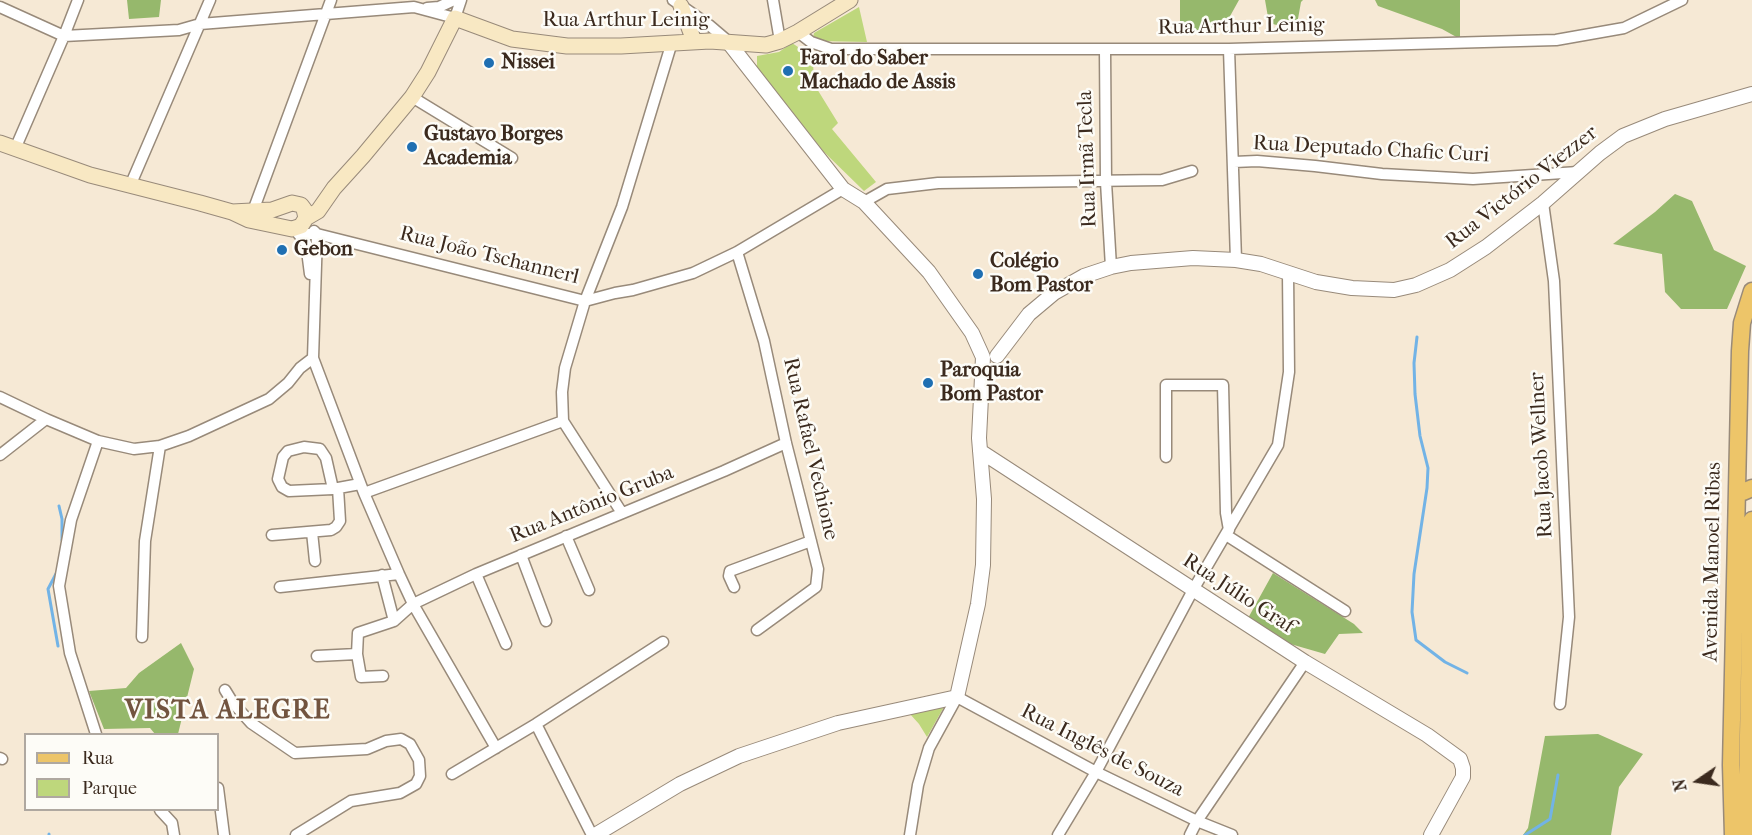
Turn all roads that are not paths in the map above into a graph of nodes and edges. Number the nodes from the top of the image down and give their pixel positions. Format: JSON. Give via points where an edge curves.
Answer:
{"nodes":[{"id":1,"x":78,"y":0,"type":"edge"},
{"id":2,"x":210,"y":0,"type":"edge"},
{"id":3,"x":331,"y":0,"type":"edge"},
{"id":4,"x":454,"y":0,"type":"edge"},
{"id":5,"x":461,"y":0,"type":"edge"},
{"id":6,"x":773,"y":0,"type":"edge"},
{"id":7,"x":850,"y":0,"type":"edge"},
{"id":8,"x":1682,"y":0,"type":"edge"},
{"id":9,"x":677,"y":3,"type":"edge"},
{"id":10,"x":0,"y":7,"type":"edge"},
{"id":11,"x":424,"y":9,"type":"junction"},
{"id":12,"x":326,"y":14,"type":"junction"},
{"id":13,"x":455,"y":18,"type":"junction"},
{"id":14,"x":200,"y":24,"type":"junction"},
{"id":15,"x":798,"y":32,"type":"junction"},
{"id":16,"x":64,"y":36,"type":"junction"},
{"id":17,"x":694,"y":41,"type":"junction"},
{"id":18,"x":780,"y":41,"type":"junction"},
{"id":19,"x":672,"y":42,"type":"junction"},
{"id":20,"x":729,"y":43,"type":"junction"},
{"id":21,"x":1229,"y":49,"type":"junction"},
{"id":22,"x":1105,"y":50,"type":"junction"},
{"id":23,"x":1752,"y":94,"type":"edge"},
{"id":24,"x":412,"y":97,"type":"junction"},
{"id":25,"x":7,"y":146,"type":"edge"},
{"id":26,"x":512,"y":158,"type":"dead end"},
{"id":27,"x":1234,"y":162,"type":"junction"},
{"id":28,"x":1192,"y":171,"type":"dead end"},
{"id":29,"x":1578,"y":172,"type":"junction"},
{"id":30,"x":1106,"y":182,"type":"junction"},
{"id":31,"x":130,"y":186,"type":"junction"},
{"id":32,"x":843,"y":189,"type":"junction"},
{"id":33,"x":864,"y":202,"type":"junction"},
{"id":34,"x":1543,"y":203,"type":"junction"},
{"id":35,"x":253,"y":211,"type":"junction"},
{"id":36,"x":232,"y":212,"type":"junction"},
{"id":37,"x":298,"y":223,"type":"junction"},
{"id":38,"x":317,"y":234,"type":"junction"},
{"id":39,"x":737,"y":252,"type":"junction"},
{"id":40,"x":1236,"y":260,"type":"junction"},
{"id":41,"x":1111,"y":267,"type":"junction"},
{"id":42,"x":1288,"y":273,"type":"junction"},
{"id":43,"x":1752,"y":291,"type":"edge"},
{"id":44,"x":585,"y":301,"type":"junction"},
{"id":45,"x":314,"y":308,"type":"junction"},
{"id":46,"x":990,"y":353,"type":"junction"},
{"id":47,"x":313,"y":358,"type":"junction"},
{"id":48,"x":0,"y":397,"type":"edge"},
{"id":49,"x":46,"y":419,"type":"junction"},
{"id":50,"x":563,"y":422,"type":"junction"},
{"id":51,"x":98,"y":441,"type":"junction"},
{"id":52,"x":786,"y":443,"type":"junction"},
{"id":53,"x":160,"y":447,"type":"junction"},
{"id":54,"x":980,"y":451,"type":"junction"},
{"id":55,"x":0,"y":455,"type":"edge"},
{"id":56,"x":1166,"y":457,"type":"dead end"},
{"id":57,"x":1745,"y":487,"type":"edge"},
{"id":58,"x":336,"y":488,"type":"junction"},
{"id":59,"x":362,"y":488,"type":"junction"},
{"id":60,"x":622,"y":513,"type":"junction"},
{"id":61,"x":1747,"y":525,"type":"edge"},
{"id":62,"x":312,"y":532,"type":"junction"},
{"id":63,"x":1227,"y":533,"type":"junction"},
{"id":64,"x":272,"y":535,"type":"dead end"},
{"id":65,"x":566,"y":536,"type":"junction"},
{"id":66,"x":811,"y":541,"type":"junction"},
{"id":67,"x":521,"y":555,"type":"junction"},
{"id":68,"x":315,"y":561,"type":"dead end"},
{"id":69,"x":399,"y":574,"type":"junction"},
{"id":70,"x":476,"y":574,"type":"junction"},
{"id":71,"x":382,"y":575,"type":"junction"},
{"id":72,"x":280,"y":587,"type":"dead end"},
{"id":73,"x":734,"y":587,"type":"dead end"},
{"id":74,"x":588,"y":590,"type":"dead end"},
{"id":75,"x":1193,"y":590,"type":"junction"},
{"id":76,"x":413,"y":604,"type":"junction"},
{"id":77,"x":1345,"y":611,"type":"dead end"},
{"id":78,"x":394,"y":621,"type":"junction"},
{"id":79,"x":546,"y":621,"type":"dead end"},
{"id":80,"x":758,"y":630,"type":"dead end"},
{"id":81,"x":142,"y":637,"type":"dead end"},
{"id":82,"x":663,"y":642,"type":"dead end"},
{"id":83,"x":506,"y":644,"type":"dead end"},
{"id":84,"x":357,"y":654,"type":"junction"},
{"id":85,"x":317,"y":656,"type":"dead end"},
{"id":86,"x":1305,"y":662,"type":"junction"},
{"id":87,"x":383,"y":676,"type":"dead end"},
{"id":88,"x":225,"y":690,"type":"dead end"},
{"id":89,"x":957,"y":697,"type":"junction"},
{"id":90,"x":1560,"y":704,"type":"dead end"},
{"id":91,"x":536,"y":724,"type":"junction"},
{"id":92,"x":95,"y":733,"type":"edge"},
{"id":93,"x":496,"y":748,"type":"junction"},
{"id":94,"x":1731,"y":765,"type":"junction"},
{"id":95,"x":1096,"y":771,"type":"junction"},
{"id":96,"x":452,"y":774,"type":"dead end"},
{"id":97,"x":1747,"y":789,"type":"junction"},
{"id":98,"x":219,"y":796,"type":"edge"},
{"id":99,"x":161,"y":811,"type":"edge"},
{"id":100,"x":1197,"y":821,"type":"junction"},
{"id":101,"x":174,"y":835,"type":"edge"},
{"id":102,"x":224,"y":835,"type":"edge"},
{"id":103,"x":296,"y":835,"type":"edge"},
{"id":104,"x":593,"y":835,"type":"edge"},
{"id":105,"x":910,"y":835,"type":"edge"},
{"id":106,"x":1058,"y":835,"type":"edge"},
{"id":107,"x":1190,"y":835,"type":"edge"},
{"id":108,"x":1232,"y":835,"type":"edge"},
{"id":109,"x":1431,"y":835,"type":"edge"},
{"id":110,"x":1733,"y":835,"type":"edge"},
{"id":111,"x":1749,"y":835,"type":"edge"}],
"edges":[{"from":1,"to":16,"type":"street"},
{"from":2,"to":14,"type":"street"},
{"from":3,"to":12,"type":"street"},
{"from":4,"to":11,"type":"street"},
{"from":5,"to":13,"type":"street"},
{"from":6,"to":18,"type":"street"},
{"from":7,"to":15,"type":"main road"},
{"from":8,"to":21,"type":"street","name":"Rua Arthur Leinig","via":[[1624,28],[1556,40]]},
{"from":9,"to":17,"type":"main road"},
{"from":9,"to":20,"type":"street"},
{"from":10,"to":16,"type":"street"},
{"from":11,"to":12,"type":"street"},
{"from":11,"to":13,"type":"street"},
{"from":12,"to":14,"type":"street"},
{"from":12,"to":35,"type":"street"},
{"from":13,"to":19,"type":"main road","name":"Rua Arthur Leinig","via":[[512,39],[533,42],[588,46]]},
{"from":13,"to":24,"type":"main road"},
{"from":14,"to":16,"type":"street","via":[[179,30]]},
{"from":14,"to":31,"type":"street"},
{"from":15,"to":18,"type":"main road"},
{"from":15,"to":22,"type":"street","name":"Rua Arthur Leinig","via":[[831,49]]},
{"from":16,"to":25,"type":"street"},
{"from":17,"to":19,"type":"main road","name":"Rua Arthur Leinig"},
{"from":17,"to":20,"type":"main road","name":"Rua Arthur Leinig"},
{"from":18,"to":20,"type":"main road","name":"Rua Arthur Leinig","via":[[766,45]]},
{"from":19,"to":44,"type":"street","via":[[622,207]]},
{"from":20,"to":32,"type":"street"},
{"from":21,"to":22,"type":"street","name":"Rua Arthur Leinig"},
{"from":21,"to":27,"type":"street"},
{"from":22,"to":30,"type":"street","name":"Rua Irmã Tecla"},
{"from":23,"to":29,"type":"street","name":"Rua Victório Viezzer","via":[[1636,130],[1611,144]]},
{"from":24,"to":26,"type":"street"},
{"from":24,"to":37,"type":"main road","via":[[318,211]]},
{"from":25,"to":31,"type":"main road","name":"Rua João Tschannerl"},
{"from":27,"to":29,"type":"street","name":"Rua Deputado Chafic Curi","via":[[1473,179]]},
{"from":27,"to":40,"type":"street"},
{"from":28,"to":30,"type":"street","via":[[1162,180]]},
{"from":29,"to":34,"type":"street","name":"Rua Victório Viezzer"},
{"from":30,"to":33,"type":"street","via":[[938,183],[887,189]]},
{"from":30,"to":41,"type":"street","name":"Rua Irmã Tecla"},
{"from":31,"to":36,"type":"main road","name":"Rua João Tschannerl"},
{"from":32,"to":33,"type":"street"},
{"from":32,"to":39,"type":"street","name":"Rua João Tschannerl"},
{"from":33,"to":46,"type":"street","via":[[923,265]]},
{"from":34,"to":42,"type":"street","name":"Rua Victório Viezzer","via":[[1465,261],[1416,285],[1394,290],[1360,289]]},
{"from":34,"to":90,"type":"street","name":"Rua Jacob Wellner","via":[[1554,281],[1569,617]]},
{"from":35,"to":36,"type":"main road","name":"Rua João Tschannerl"},
{"from":35,"to":37,"type":"main road","name":"Rua João Tschannerl","via":[[283,207],[281,221]]},
{"from":36,"to":37,"type":"main road","name":"Rua João Tschannerl","via":[[249,220]]},
{"from":37,"to":38,"type":"street","name":"Rua João Tschannerl"},
{"from":37,"to":45,"type":"street","via":[[306,243]]},
{"from":38,"to":44,"type":"street","name":"Rua João Tschannerl"},
{"from":38,"to":45,"type":"street"},
{"from":39,"to":44,"type":"street","name":"Rua João Tschannerl","via":[[693,273]]},
{"from":39,"to":52,"type":"street","name":"Rua Rafael Vechione","via":[[764,341]]},
{"from":40,"to":41,"type":"street","name":"Rua Victório Viezzer","via":[[1175,259]]},
{"from":40,"to":42,"type":"street","name":"Rua Victório Viezzer"},
{"from":41,"to":46,"type":"street","name":"Rua Victório Viezzer","via":[[1084,276],[1054,293]]},
{"from":42,"to":63,"type":"street","via":[[1289,372],[1278,445]]},
{"from":43,"to":57,"type":"main road","name":"Avenida Manoel Ribas","via":[[1741,335]]},
{"from":44,"to":50,"type":"street","via":[[565,368]]},
{"from":45,"to":47,"type":"street"},
{"from":46,"to":54,"type":"street","via":[[979,413]]},
{"from":47,"to":53,"type":"street","via":[[268,399]]},
{"from":47,"to":59,"type":"street"},
{"from":48,"to":49,"type":"street"},
{"from":49,"to":51,"type":"street"},
{"from":49,"to":55,"type":"street"},
{"from":50,"to":59,"type":"street"},
{"from":50,"to":60,"type":"street"},
{"from":51,"to":53,"type":"street","via":[[134,449]]},
{"from":51,"to":92,"type":"street","via":[[71,520],[59,586],[70,653]]},
{"from":52,"to":60,"type":"street","name":"Rua Antônio Gruba"},
{"from":52,"to":66,"type":"street","name":"Rua Rafael Vechione"},
{"from":53,"to":81,"type":"street","via":[[145,541]]},
{"from":54,"to":75,"type":"street","name":"Rua Júlio Graf"},
{"from":54,"to":89,"type":"street","via":[[983,565]]},
{"from":56,"to":63,"type":"street","via":[[1166,385],[1223,385]]},
{"from":57,"to":61,"type":"main road","name":"Avenida Manoel Ribas"},
{"from":58,"to":58,"type":"street","via":[[289,491],[282,487],[278,479],[283,457],[288,451],[304,447],[320,449]]},
{"from":58,"to":59,"type":"street"},
{"from":58,"to":62,"type":"street","via":[[340,521],[331,530]]},
{"from":59,"to":69,"type":"street"},
{"from":60,"to":65,"type":"street","name":"Rua Antônio Gruba"},
{"from":61,"to":94,"type":"main road","name":"Avenida Manoel Ribas"},
{"from":61,"to":97,"type":"main road","name":"Avenida Manoel Ribas"},
{"from":62,"to":64,"type":"street"},
{"from":62,"to":68,"type":"street"},
{"from":63,"to":75,"type":"street"},
{"from":63,"to":77,"type":"street"},
{"from":65,"to":67,"type":"street","name":"Rua Antônio Gruba"},
{"from":65,"to":74,"type":"street"},
{"from":66,"to":73,"type":"street","via":[[730,571]]},
{"from":66,"to":80,"type":"street","name":"Rua Rafael Vechione","via":[[818,569],[816,587]]},
{"from":67,"to":70,"type":"street","name":"Rua Antônio Gruba"},
{"from":67,"to":79,"type":"street"},
{"from":69,"to":71,"type":"street"},
{"from":69,"to":76,"type":"street"},
{"from":70,"to":76,"type":"street","name":"Rua Antônio Gruba"},
{"from":70,"to":83,"type":"street"},
{"from":71,"to":72,"type":"street"},
{"from":71,"to":78,"type":"street"},
{"from":75,"to":86,"type":"street","name":"Rua Júlio Graf"},
{"from":75,"to":95,"type":"street"},
{"from":76,"to":78,"type":"street","name":"Rua Antônio Gruba"},
{"from":76,"to":93,"type":"street"},
{"from":78,"to":84,"type":"street","via":[[358,633]]},
{"from":82,"to":91,"type":"street"},
{"from":84,"to":85,"type":"street"},
{"from":84,"to":87,"type":"street","via":[[361,677]]},
{"from":86,"to":100,"type":"street"},
{"from":86,"to":109,"type":"street","name":"Rua Júlio Graf","via":[[1460,759],[1463,777]]},
{"from":88,"to":103,"type":"street","via":[[250,723],[295,753],[367,748],[401,739],[410,744],[419,760],[416,784],[399,793],[351,801]]},
{"from":89,"to":95,"type":"street","name":"Rua Inglês de Souza"},
{"from":89,"to":104,"type":"street","via":[[838,723],[739,756],[680,784]]},
{"from":89,"to":105,"type":"street","via":[[929,748]]},
{"from":91,"to":93,"type":"street"},
{"from":91,"to":104,"type":"street"},
{"from":93,"to":96,"type":"street"},
{"from":94,"to":97,"type":"main road","via":[[1737,767]]},
{"from":94,"to":110,"type":"main road","name":"Avenida Manoel Ribas"},
{"from":95,"to":100,"type":"street","name":"Rua Inglês de Souza"},
{"from":95,"to":106,"type":"street"},
{"from":97,"to":111,"type":"main road","name":"Avenida Manoel Ribas"},
{"from":98,"to":102,"type":"street"},
{"from":99,"to":101,"type":"street","via":[[172,823]]},
{"from":100,"to":107,"type":"street"},
{"from":100,"to":108,"type":"street","name":"Rua Inglês de Souza"}]}
